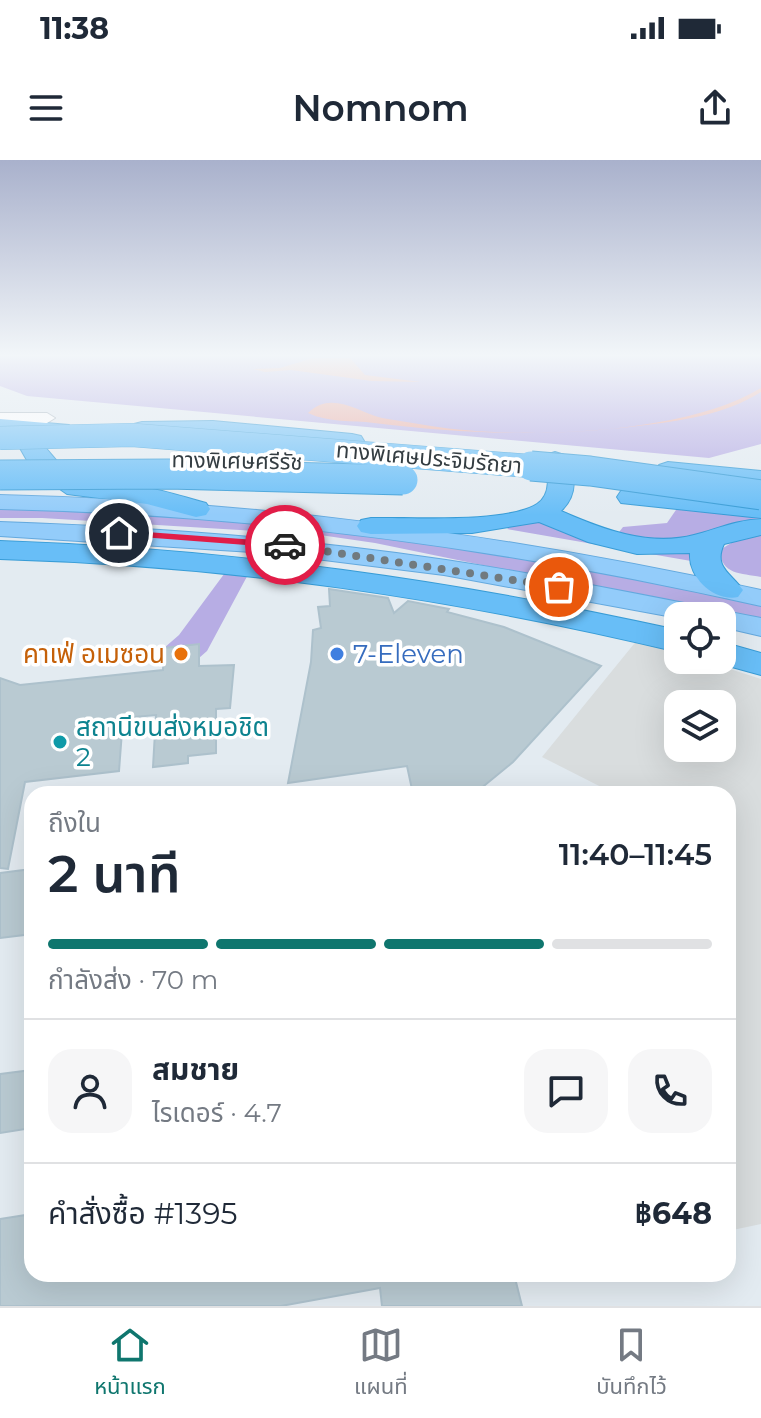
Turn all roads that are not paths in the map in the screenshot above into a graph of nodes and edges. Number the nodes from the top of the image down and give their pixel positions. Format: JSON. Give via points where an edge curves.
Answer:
{"nodes":[{"id":1,"x":0,"y":418,"type":"edge"},
{"id":2,"x":47,"y":418,"type":"dead end"},
{"id":3,"x":0,"y":427,"type":"edge"},
{"id":4,"x":0,"y":438,"type":"edge"},
{"id":5,"x":555,"y":460,"type":"junction"},
{"id":6,"x":0,"y":462,"type":"edge"},
{"id":7,"x":0,"y":475,"type":"edge"},
{"id":8,"x":761,"y":479,"type":"edge"},
{"id":9,"x":396,"y":480,"type":"junction"},
{"id":10,"x":0,"y":488,"type":"edge"},
{"id":11,"x":761,"y":496,"type":"edge"},
{"id":12,"x":0,"y":502,"type":"edge"},
{"id":13,"x":196,"y":509,"type":"junction"},
{"id":14,"x":761,"y":510,"type":"edge"},
{"id":15,"x":543,"y":514,"type":"junction"},
{"id":16,"x":371,"y":526,"type":"junction"},
{"id":17,"x":761,"y":527,"type":"edge"},
{"id":18,"x":0,"y":529,"type":"edge"},
{"id":19,"x":714,"y":537,"type":"junction"},
{"id":20,"x":0,"y":550,"type":"edge"},
{"id":21,"x":761,"y":598,"type":"edge"},
{"id":22,"x":717,"y":602,"type":"edge"},
{"id":23,"x":724,"y":602,"type":"edge"},
{"id":24,"x":736,"y":602,"type":"edge"},
{"id":25,"x":664,"y":608,"type":"edge"},
{"id":26,"x":736,"y":611,"type":"edge"},
{"id":27,"x":761,"y":627,"type":"edge"},
{"id":28,"x":664,"y":638,"type":"edge"},
{"id":29,"x":736,"y":657,"type":"edge"},
{"id":30,"x":761,"y":664,"type":"edge"}],
"edges":[{"from":1,"to":2,"type":"street"},
{"from":3,"to":5,"type":"highway","via":[[213,428]]},
{"from":3,"to":13,"type":"highway","via":[[30,444],[37,457],[76,488],[149,496]]},
{"from":4,"to":11,"type":"highway","name":"ทางพิเศษประจิมรัถยา","bridge":true,"via":[[132,435],[312,448],[590,471]]},
{"from":5,"to":8,"type":"highway"},
{"from":5,"to":15,"type":"highway","via":[[561,470],[557,501]]},
{"from":6,"to":11,"type":"highway","name":"ทางพิเศษศรีรัช","bridge":true,"via":[[250,460],[436,467]]},
{"from":7,"to":9,"type":"highway","name":"ทางพิเศษศรีรัช","bridge":true},
{"from":9,"to":10,"type":"highway","name":"ทางพิเศษประจิมรัถยา","bridge":true},
{"from":9,"to":14,"type":"highway","name":"ทางพิเศษศรีรัช"},
{"from":12,"to":13,"type":"main road"},
{"from":13,"to":16,"type":"main road"},
{"from":15,"to":16,"type":"highway","via":[[491,524]]},
{"from":15,"to":19,"type":"highway","via":[[645,548]]},
{"from":16,"to":22,"type":"main road","via":[[485,544]]},
{"from":17,"to":19,"type":"highway"},
{"from":18,"to":25,"type":"main road","via":[[173,535],[309,548]]},
{"from":19,"to":23,"type":"highway","via":[[703,558]]},
{"from":20,"to":28,"type":"highway","via":[[212,561],[364,578],[486,598]]},
{"from":21,"to":24,"type":"main road"},
{"from":26,"to":27,"type":"main road"},
{"from":29,"to":30,"type":"highway"}]}
